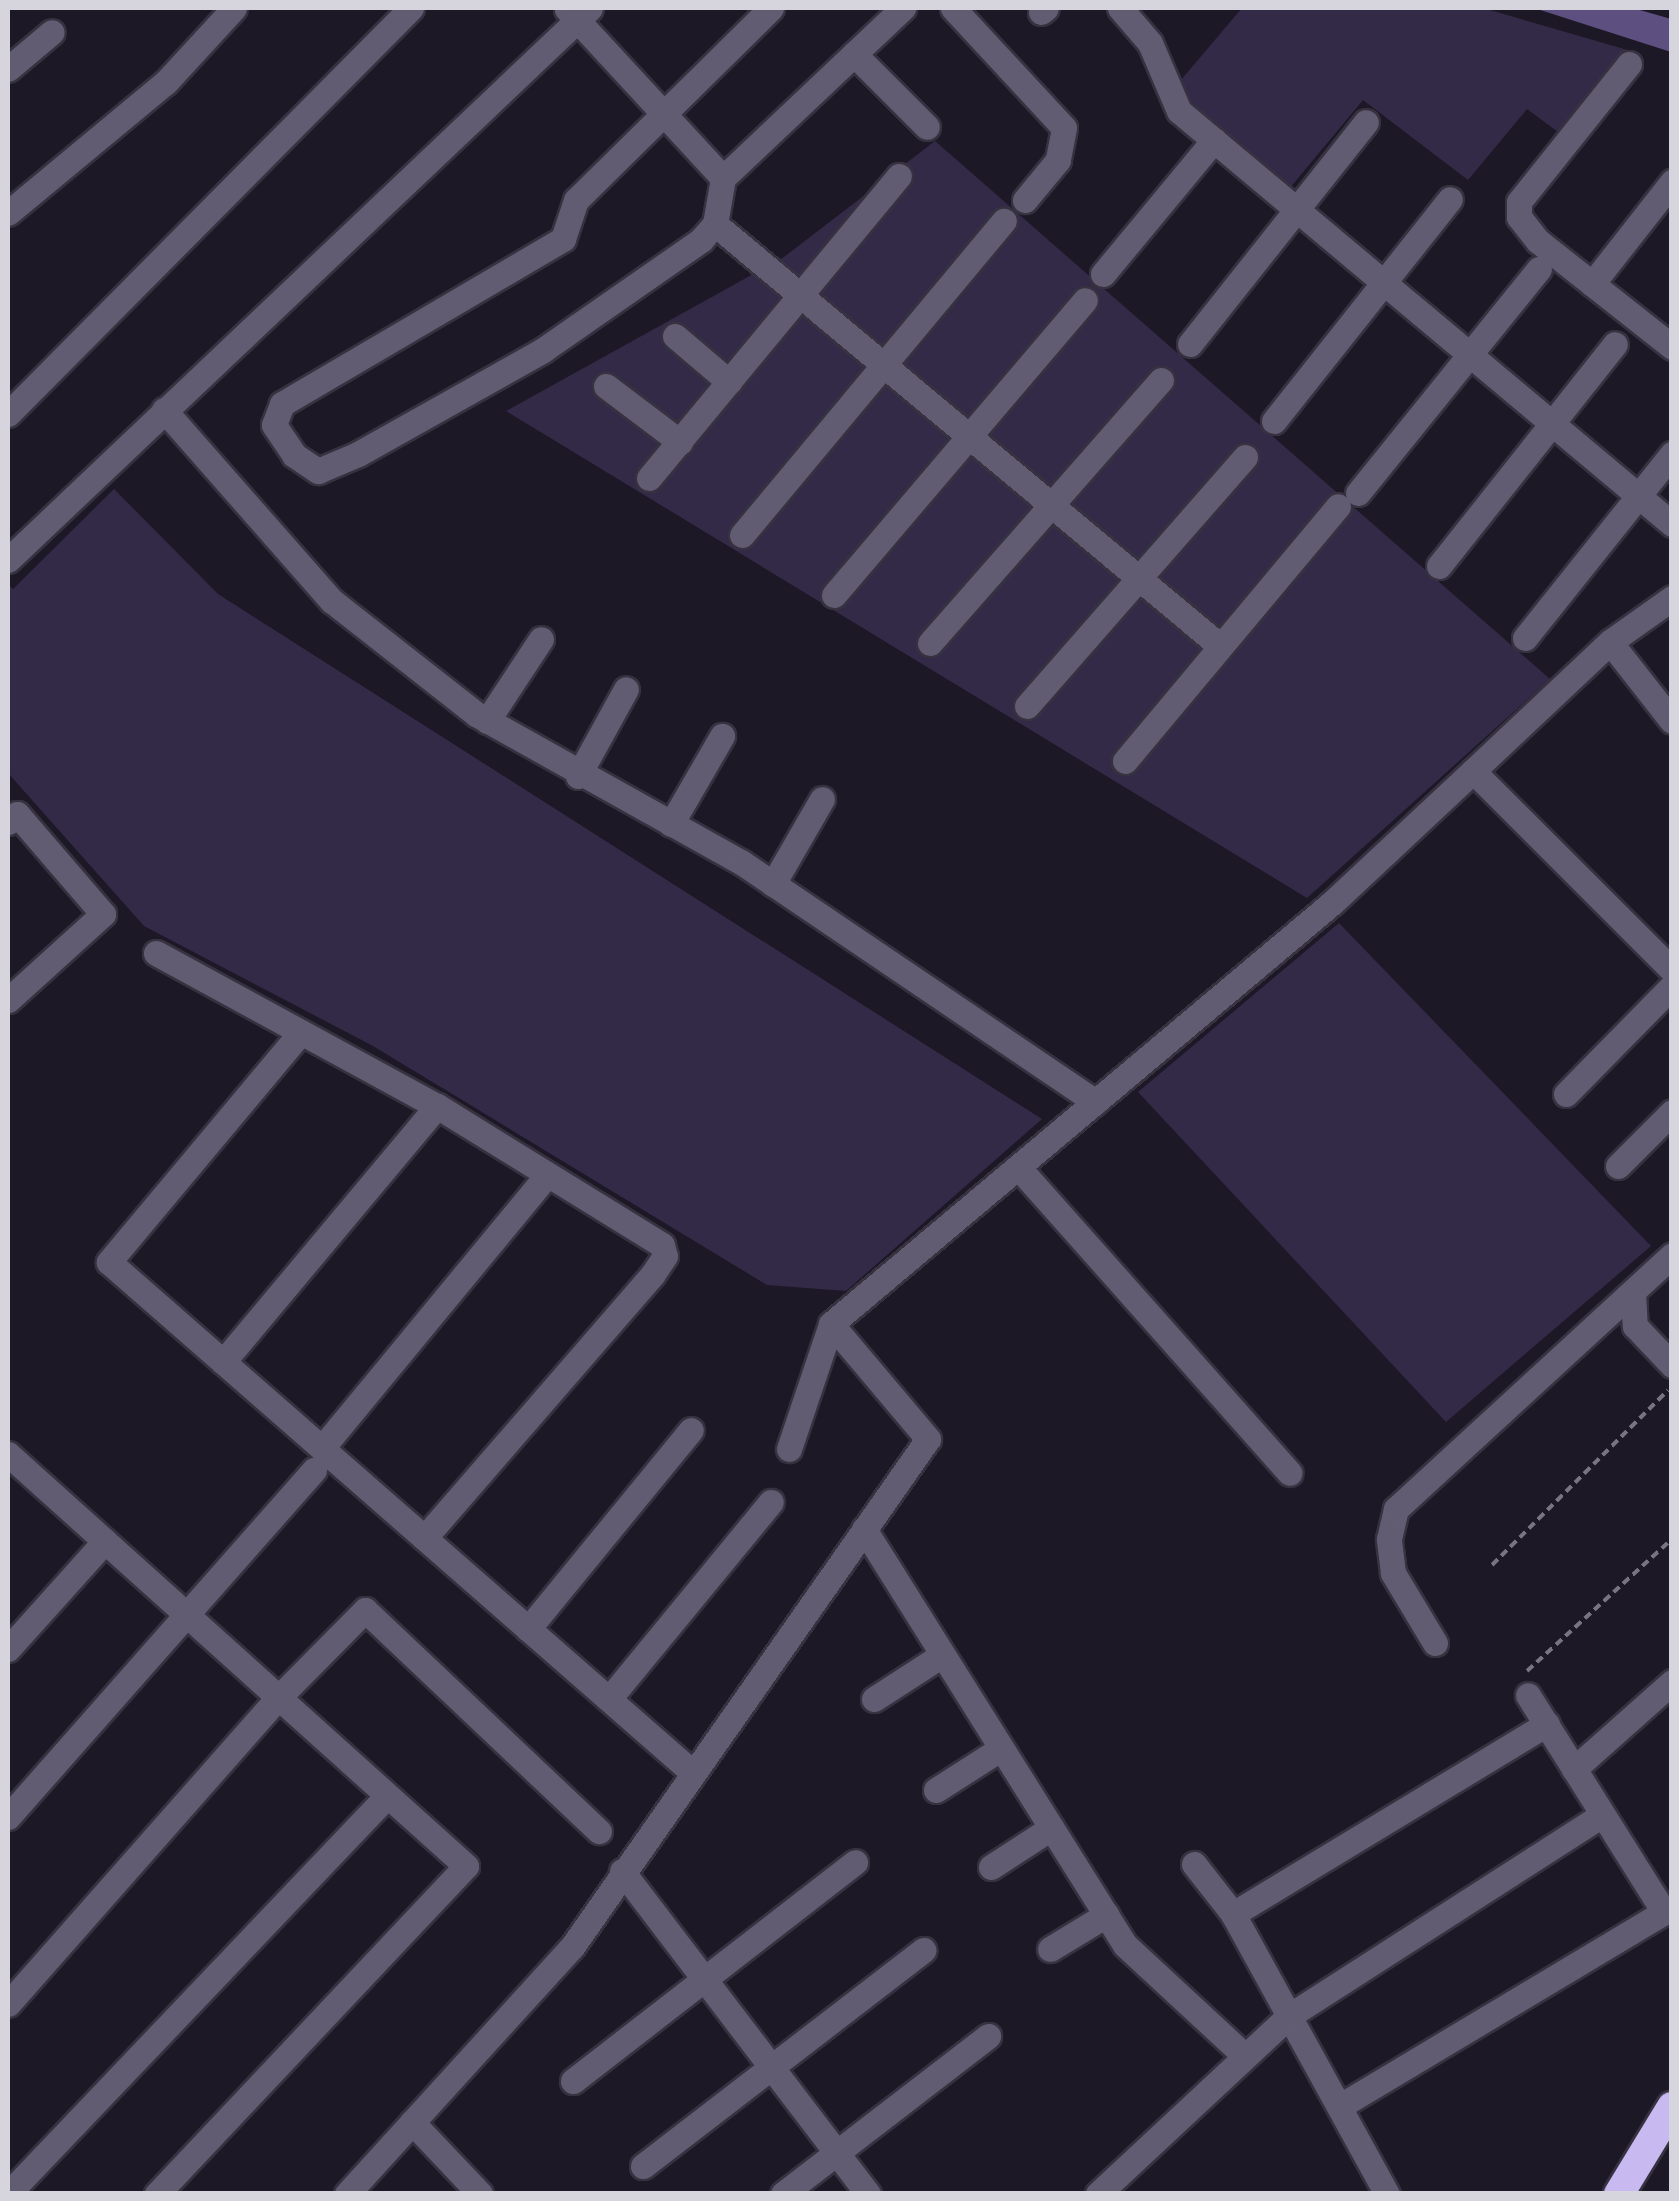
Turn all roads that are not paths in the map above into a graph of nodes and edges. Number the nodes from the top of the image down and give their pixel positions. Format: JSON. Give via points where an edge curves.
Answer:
{"nodes":[{"id":1,"x":234,"y":8,"type":"edge"},
{"id":2,"x":411,"y":8,"type":"edge"},
{"id":3,"x":771,"y":8,"type":"edge"},
{"id":4,"x":903,"y":8,"type":"edge"},
{"id":5,"x":953,"y":8,"type":"edge"},
{"id":6,"x":1120,"y":8,"type":"edge"},
{"id":7,"x":578,"y":11,"type":"edge"},
{"id":8,"x":52,"y":32,"type":"dead end"},
{"id":9,"x":854,"y":54,"type":"junction"},
{"id":10,"x":1629,"y":64,"type":"dead end"},
{"id":11,"x":8,"y":69,"type":"edge"},
{"id":12,"x":665,"y":109,"type":"junction"},
{"id":13,"x":1366,"y":122,"type":"dead end"},
{"id":14,"x":927,"y":127,"type":"dead end"},
{"id":15,"x":1214,"y":140,"type":"junction"},
{"id":16,"x":899,"y":176,"type":"dead end"},
{"id":17,"x":723,"y":178,"type":"junction"},
{"id":18,"x":1672,"y":182,"type":"edge"},
{"id":19,"x":1450,"y":199,"type":"dead end"},
{"id":20,"x":1024,"y":200,"type":"dead end"},
{"id":21,"x":1296,"y":210,"type":"junction"},
{"id":22,"x":8,"y":213,"type":"edge"},
{"id":23,"x":1004,"y":221,"type":"dead end"},
{"id":24,"x":715,"y":224,"type":"junction"},
{"id":25,"x":1539,"y":269,"type":"dead end"},
{"id":26,"x":1102,"y":274,"type":"dead end"},
{"id":27,"x":1384,"y":282,"type":"junction"},
{"id":28,"x":1592,"y":284,"type":"junction"},
{"id":29,"x":799,"y":296,"type":"junction"},
{"id":30,"x":1085,"y":300,"type":"dead end"},
{"id":31,"x":675,"y":336,"type":"dead end"},
{"id":32,"x":1190,"y":344,"type":"dead end"},
{"id":33,"x":1614,"y":344,"type":"dead end"},
{"id":34,"x":1672,"y":346,"type":"edge"},
{"id":35,"x":1470,"y":355,"type":"junction"},
{"id":36,"x":886,"y":367,"type":"junction"},
{"id":37,"x":1161,"y":380,"type":"dead end"},
{"id":38,"x":729,"y":382,"type":"junction"},
{"id":39,"x":606,"y":386,"type":"dead end"},
{"id":40,"x":164,"y":410,"type":"junction"},
{"id":41,"x":8,"y":414,"type":"edge"},
{"id":42,"x":1274,"y":422,"type":"dead end"},
{"id":43,"x":1552,"y":424,"type":"junction"},
{"id":44,"x":968,"y":435,"type":"junction"},
{"id":45,"x":680,"y":442,"type":"junction"},
{"id":46,"x":1672,"y":454,"type":"edge"},
{"id":47,"x":1246,"y":458,"type":"dead end"},
{"id":48,"x":650,"y":478,"type":"dead end"},
{"id":49,"x":1638,"y":496,"type":"junction"},
{"id":50,"x":1053,"y":504,"type":"junction"},
{"id":51,"x":1672,"y":524,"type":"edge"},
{"id":52,"x":742,"y":535,"type":"dead end"},
{"id":53,"x":8,"y":560,"type":"edge"},
{"id":54,"x":1439,"y":566,"type":"dead end"},
{"id":55,"x":1139,"y":579,"type":"junction"},
{"id":56,"x":834,"y":595,"type":"dead end"},
{"id":57,"x":1672,"y":598,"type":"edge"},
{"id":58,"x":1525,"y":638,"type":"dead end"},
{"id":59,"x":541,"y":639,"type":"dead end"},
{"id":60,"x":1610,"y":642,"type":"junction"},
{"id":61,"x":930,"y":643,"type":"dead end"},
{"id":62,"x":1220,"y":646,"type":"junction"},
{"id":63,"x":626,"y":689,"type":"dead end"},
{"id":64,"x":1027,"y":706,"type":"dead end"},
{"id":65,"x":487,"y":721,"type":"junction"},
{"id":66,"x":1672,"y":721,"type":"edge"},
{"id":67,"x":722,"y":736,"type":"dead end"},
{"id":68,"x":1125,"y":762,"type":"dead end"},
{"id":69,"x":1473,"y":771,"type":"junction"},
{"id":70,"x":578,"y":776,"type":"junction"},
{"id":71,"x":822,"y":798,"type":"dead end"},
{"id":72,"x":11,"y":813,"type":"edge"},
{"id":73,"x":671,"y":824,"type":"junction"},
{"id":74,"x":773,"y":884,"type":"junction"},
{"id":75,"x":156,"y":953,"type":"dead end"},
{"id":76,"x":1672,"y":970,"type":"edge"},
{"id":77,"x":1672,"y":986,"type":"edge"},
{"id":78,"x":8,"y":1000,"type":"edge"},
{"id":79,"x":301,"y":1032,"type":"junction"},
{"id":80,"x":1566,"y":1094,"type":"dead end"},
{"id":81,"x":1095,"y":1102,"type":"junction"},
{"id":82,"x":437,"y":1106,"type":"junction"},
{"id":83,"x":1672,"y":1112,"type":"edge"},
{"id":84,"x":1618,"y":1166,"type":"dead end"},
{"id":85,"x":1018,"y":1168,"type":"junction"},
{"id":86,"x":547,"y":1175,"type":"junction"},
{"id":87,"x":1672,"y":1255,"type":"edge"},
{"id":88,"x":1632,"y":1292,"type":"junction"},
{"id":89,"x":831,"y":1324,"type":"junction"},
{"id":90,"x":224,"y":1362,"type":"junction"},
{"id":91,"x":1672,"y":1365,"type":"edge"},
{"id":92,"x":691,"y":1430,"type":"dead end"},
{"id":93,"x":788,"y":1449,"type":"dead end"},
{"id":94,"x":318,"y":1459,"type":"junction"},
{"id":95,"x":12,"y":1468,"type":"edge"},
{"id":96,"x":1290,"y":1474,"type":"dead end"},
{"id":97,"x":770,"y":1502,"type":"dead end"},
{"id":98,"x":864,"y":1529,"type":"junction"},
{"id":99,"x":424,"y":1538,"type":"junction"},
{"id":100,"x":104,"y":1541,"type":"junction"},
{"id":101,"x":187,"y":1615,"type":"junction"},
{"id":102,"x":528,"y":1629,"type":"junction"},
{"id":103,"x":1435,"y":1643,"type":"dead end"},
{"id":104,"x":8,"y":1648,"type":"edge"},
{"id":105,"x":942,"y":1655,"type":"junction"},
{"id":106,"x":1672,"y":1682,"type":"edge"},
{"id":107,"x":1527,"y":1683,"type":"road end"},
{"id":108,"x":280,"y":1696,"type":"junction"},
{"id":109,"x":609,"y":1699,"type":"junction"},
{"id":110,"x":874,"y":1699,"type":"dead end"},
{"id":111,"x":1547,"y":1724,"type":"junction"},
{"id":112,"x":1000,"y":1748,"type":"junction"},
{"id":113,"x":1574,"y":1769,"type":"junction"},
{"id":114,"x":692,"y":1772,"type":"junction"},
{"id":115,"x":936,"y":1790,"type":"dead end"},
{"id":116,"x":386,"y":1797,"type":"junction"},
{"id":117,"x":1601,"y":1816,"type":"junction"},
{"id":118,"x":8,"y":1817,"type":"edge"},
{"id":119,"x":1051,"y":1828,"type":"junction"},
{"id":120,"x":599,"y":1831,"type":"dead end"},
{"id":121,"x":856,"y":1862,"type":"dead end"},
{"id":122,"x":1194,"y":1864,"type":"dead end"},
{"id":123,"x":991,"y":1866,"type":"dead end"},
{"id":124,"x":622,"y":1871,"type":"junction"},
{"id":125,"x":1234,"y":1914,"type":"junction"},
{"id":126,"x":1106,"y":1915,"type":"junction"},
{"id":127,"x":1050,"y":1949,"type":"dead end"},
{"id":128,"x":923,"y":1950,"type":"dead end"},
{"id":129,"x":703,"y":1977,"type":"junction"},
{"id":130,"x":8,"y":2004,"type":"edge"},
{"id":131,"x":1290,"y":2016,"type":"junction"},
{"id":132,"x":988,"y":2036,"type":"dead end"},
{"id":133,"x":1245,"y":2056,"type":"junction"},
{"id":134,"x":770,"y":2064,"type":"junction"},
{"id":135,"x":573,"y":2081,"type":"dead end"},
{"id":136,"x":1340,"y":2106,"type":"junction"},
{"id":137,"x":1672,"y":2107,"type":"edge"},
{"id":138,"x":412,"y":2122,"type":"junction"},
{"id":139,"x":837,"y":2153,"type":"junction"},
{"id":140,"x":644,"y":2166,"type":"dead end"},
{"id":141,"x":8,"y":2194,"type":"edge"},
{"id":142,"x":157,"y":2194,"type":"edge"},
{"id":143,"x":347,"y":2194,"type":"edge"},
{"id":144,"x":480,"y":2194,"type":"edge"},
{"id":145,"x":784,"y":2194,"type":"edge"},
{"id":146,"x":868,"y":2194,"type":"edge"},
{"id":147,"x":1098,"y":2194,"type":"edge"},
{"id":148,"x":1387,"y":2194,"type":"edge"},
{"id":149,"x":1620,"y":2194,"type":"edge"}],
"edges":[{"from":1,"to":22,"type":"street","via":[[166,82]]},
{"from":2,"to":41,"type":"street"},
{"from":3,"to":12,"type":"street"},
{"from":4,"to":9,"type":"street"},
{"from":5,"to":20,"type":"street","via":[[1064,128],[1058,160]]},
{"from":6,"to":15,"type":"street","via":[[1150,44],[1179,111]]},
{"from":7,"to":12,"type":"street"},
{"from":7,"to":40,"type":"street"},
{"from":8,"to":11,"type":"street"},
{"from":9,"to":14,"type":"street"},
{"from":9,"to":17,"type":"street"},
{"from":10,"to":28,"type":"street","via":[[1519,202],[1524,228]]},
{"from":12,"to":17,"type":"street"},
{"from":12,"to":24,"type":"street","via":[[576,200],[563,239],[306,386],[282,404],[274,424],[318,472],[358,454],[543,350]]},
{"from":13,"to":21,"type":"street"},
{"from":15,"to":21,"type":"street"},
{"from":15,"to":26,"type":"street"},
{"from":16,"to":29,"type":"street"},
{"from":17,"to":24,"type":"street"},
{"from":18,"to":28,"type":"street"},
{"from":19,"to":27,"type":"street"},
{"from":21,"to":27,"type":"street"},
{"from":21,"to":32,"type":"street"},
{"from":23,"to":36,"type":"street"},
{"from":24,"to":29,"type":"street"},
{"from":25,"to":35,"type":"street"},
{"from":27,"to":35,"type":"street"},
{"from":27,"to":42,"type":"street"},
{"from":28,"to":34,"type":"street"},
{"from":29,"to":36,"type":"street"},
{"from":29,"to":38,"type":"street"},
{"from":30,"to":44,"type":"street"},
{"from":31,"to":38,"type":"street"},
{"from":33,"to":43,"type":"street"},
{"from":35,"to":43,"type":"street"},
{"from":35,"to":62,"type":"street"},
{"from":36,"to":44,"type":"street"},
{"from":36,"to":52,"type":"street"},
{"from":37,"to":50,"type":"street"},
{"from":38,"to":45,"type":"street"},
{"from":39,"to":45,"type":"street"},
{"from":40,"to":53,"type":"street"},
{"from":40,"to":65,"type":"street","via":[[332,601]]},
{"from":43,"to":49,"type":"street"},
{"from":43,"to":54,"type":"street"},
{"from":44,"to":50,"type":"street"},
{"from":44,"to":56,"type":"street"},
{"from":45,"to":48,"type":"street"},
{"from":46,"to":49,"type":"street"},
{"from":47,"to":55,"type":"street"},
{"from":49,"to":51,"type":"street"},
{"from":49,"to":58,"type":"street"},
{"from":50,"to":55,"type":"street"},
{"from":50,"to":61,"type":"street"},
{"from":55,"to":62,"type":"street"},
{"from":55,"to":64,"type":"street"},
{"from":57,"to":60,"type":"street"},
{"from":59,"to":65,"type":"street"},
{"from":60,"to":66,"type":"street"},
{"from":60,"to":69,"type":"street"},
{"from":62,"to":68,"type":"street"},
{"from":63,"to":70,"type":"street"},
{"from":65,"to":70,"type":"street"},
{"from":67,"to":73,"type":"street"},
{"from":69,"to":76,"type":"street"},
{"from":69,"to":81,"type":"street","via":[[1333,902]]},
{"from":70,"to":73,"type":"street"},
{"from":71,"to":74,"type":"street"},
{"from":72,"to":78,"type":"street","via":[[103,914]]},
{"from":73,"to":74,"type":"street"},
{"from":74,"to":81,"type":"street"},
{"from":75,"to":79,"type":"street"},
{"from":77,"to":80,"type":"street"},
{"from":79,"to":82,"type":"street"},
{"from":79,"to":90,"type":"street","via":[[109,1262]]},
{"from":81,"to":85,"type":"street"},
{"from":82,"to":86,"type":"street"},
{"from":82,"to":90,"type":"street"},
{"from":83,"to":84,"type":"street"},
{"from":85,"to":89,"type":"street"},
{"from":85,"to":96,"type":"street"},
{"from":86,"to":94,"type":"street"},
{"from":86,"to":99,"type":"street","via":[[662,1245],[665,1256]]},
{"from":87,"to":88,"type":"street"},
{"from":88,"to":91,"type":"street","via":[[1635,1326]]},
{"from":88,"to":103,"type":"street","via":[[1396,1509],[1389,1539],[1394,1572]]},
{"from":89,"to":93,"type":"street"},
{"from":89,"to":98,"type":"street","via":[[928,1438]]},
{"from":90,"to":94,"type":"street"},
{"from":92,"to":102,"type":"street"},
{"from":94,"to":99,"type":"street"},
{"from":94,"to":101,"type":"street"},
{"from":95,"to":100,"type":"street"},
{"from":97,"to":109,"type":"street"},
{"from":98,"to":105,"type":"street"},
{"from":98,"to":114,"type":"street"},
{"from":99,"to":102,"type":"street"},
{"from":100,"to":101,"type":"street"},
{"from":100,"to":104,"type":"street"},
{"from":101,"to":108,"type":"street"},
{"from":101,"to":118,"type":"street"},
{"from":102,"to":109,"type":"street"},
{"from":105,"to":110,"type":"street"},
{"from":105,"to":112,"type":"street"},
{"from":106,"to":113,"type":"street"},
{"from":107,"to":111,"type":"street"},
{"from":108,"to":116,"type":"street"},
{"from":108,"to":120,"type":"street","via":[[365,1610]]},
{"from":108,"to":130,"type":"street"},
{"from":109,"to":114,"type":"street"},
{"from":111,"to":113,"type":"street"},
{"from":111,"to":125,"type":"street"},
{"from":112,"to":115,"type":"street"},
{"from":112,"to":119,"type":"street"},
{"from":113,"to":117,"type":"street"},
{"from":114,"to":124,"type":"street"},
{"from":116,"to":141,"type":"street"},
{"from":116,"to":142,"type":"street","via":[[466,1866]]},
{"from":117,"to":131,"type":"street"},
{"from":117,"to":136,"type":"street","via":[[1664,1912]]},
{"from":119,"to":123,"type":"street"},
{"from":119,"to":126,"type":"street"},
{"from":121,"to":129,"type":"street"},
{"from":122,"to":125,"type":"street"},
{"from":124,"to":129,"type":"street"},
{"from":124,"to":138,"type":"street","via":[[572,1947]]},
{"from":125,"to":131,"type":"street"},
{"from":126,"to":127,"type":"street"},
{"from":126,"to":133,"type":"street","via":[[1145,1970]]},
{"from":128,"to":134,"type":"street"},
{"from":129,"to":134,"type":"street"},
{"from":129,"to":135,"type":"street"},
{"from":131,"to":133,"type":"street"},
{"from":131,"to":136,"type":"street"},
{"from":132,"to":139,"type":"street"},
{"from":133,"to":147,"type":"street"},
{"from":134,"to":139,"type":"street"},
{"from":134,"to":140,"type":"street"},
{"from":136,"to":148,"type":"street"},
{"from":137,"to":149,"type":"highway"},
{"from":138,"to":143,"type":"street"},
{"from":138,"to":144,"type":"street"},
{"from":139,"to":145,"type":"street"},
{"from":139,"to":146,"type":"street"}]}
